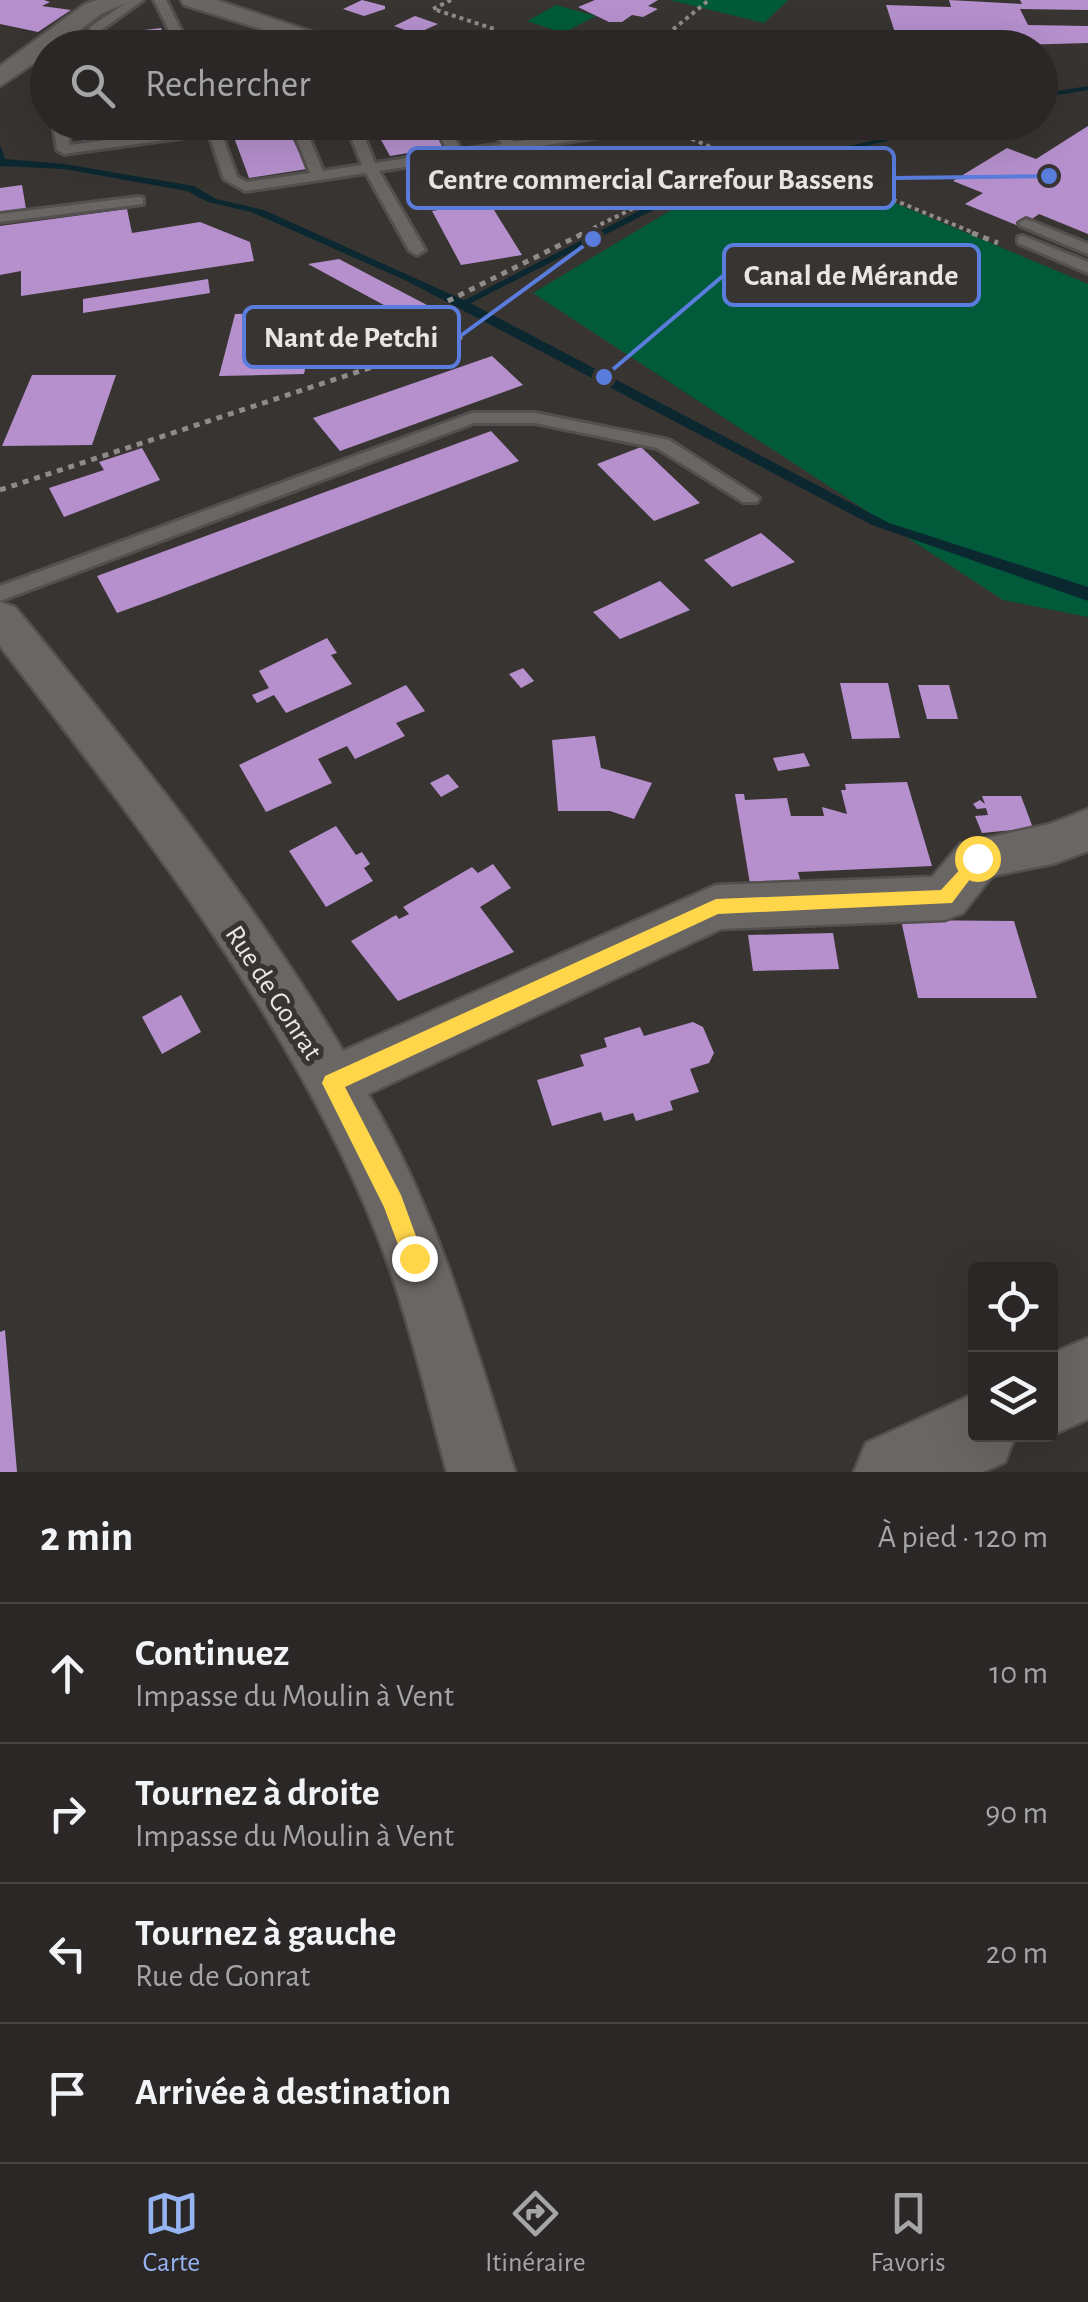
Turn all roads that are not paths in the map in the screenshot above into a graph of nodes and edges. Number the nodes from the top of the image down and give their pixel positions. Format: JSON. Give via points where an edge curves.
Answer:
{"nodes":[{"id":1,"x":122,"y":0,"type":"edge"},
{"id":2,"x":137,"y":0,"type":"edge"},
{"id":3,"x":160,"y":0,"type":"edge"},
{"id":4,"x":192,"y":0,"type":"edge"},
{"id":5,"x":64,"y":30,"type":"edge"},
{"id":6,"x":94,"y":30,"type":"edge"},
{"id":7,"x":175,"y":30,"type":"edge"},
{"id":8,"x":289,"y":30,"type":"edge"},
{"id":9,"x":30,"y":55,"type":"edge"},
{"id":10,"x":0,"y":78,"type":"edge"},
{"id":11,"x":63,"y":140,"type":"edge"},
{"id":12,"x":138,"y":140,"type":"edge"},
{"id":13,"x":217,"y":140,"type":"edge"},
{"id":14,"x":303,"y":140,"type":"edge"},
{"id":15,"x":358,"y":140,"type":"edge"},
{"id":16,"x":448,"y":140,"type":"edge"},
{"id":17,"x":506,"y":140,"type":"edge"},
{"id":18,"x":538,"y":140,"type":"edge"},
{"id":19,"x":510,"y":146,"type":"junction"},
{"id":20,"x":456,"y":155,"type":"junction"},
{"id":21,"x":370,"y":168,"type":"junction"},
{"id":22,"x":318,"y":176,"type":"junction"},
{"id":23,"x":138,"y":201,"type":"dead end"},
{"id":24,"x":0,"y":218,"type":"edge"},
{"id":25,"x":1088,"y":248,"type":"edge"},
{"id":26,"x":417,"y":250,"type":"dead end"},
{"id":27,"x":1088,"y":268,"type":"edge"},
{"id":28,"x":750,"y":498,"type":"dead end"},
{"id":29,"x":0,"y":594,"type":"edge"},
{"id":30,"x":0,"y":618,"type":"edge"},
{"id":31,"x":1088,"y":829,"type":"edge"},
{"id":32,"x":332,"y":1083,"type":"junction"},
{"id":33,"x":1088,"y":1377,"type":"edge"},
{"id":34,"x":1058,"y":1392,"type":"edge"},
{"id":35,"x":968,"y":1437,"type":"edge"},
{"id":36,"x":481,"y":1472,"type":"edge"},
{"id":37,"x":896,"y":1472,"type":"edge"}],
"edges":[{"from":1,"to":5,"type":"street","via":[[93,8]]},
{"from":2,"to":6,"type":"lane"},
{"from":3,"to":7,"type":"lane"},
{"from":4,"to":8,"type":"street"},
{"from":9,"to":10,"type":"street"},
{"from":11,"to":12,"type":"lane","via":[[64,150]]},
{"from":13,"to":22,"type":"lane","via":[[231,179],[245,187]]},
{"from":14,"to":22,"type":"lane"},
{"from":15,"to":21,"type":"lane"},
{"from":16,"to":20,"type":"lane"},
{"from":17,"to":19,"type":"lane"},
{"from":18,"to":19,"type":"lane"},
{"from":19,"to":20,"type":"lane"},
{"from":20,"to":21,"type":"lane"},
{"from":21,"to":22,"type":"lane"},
{"from":21,"to":26,"type":"lane"},
{"from":23,"to":24,"type":"lane"},
{"from":25,"to":27,"type":"lane","via":[[1025,232]]},
{"from":28,"to":29,"type":"lane","via":[[663,444],[535,418],[472,418]]},
{"from":30,"to":32,"type":"street","name":"Rue de Gonrat","via":[[160,818]]},
{"from":31,"to":32,"type":"street","via":[[1056,843],[977,858],[946,898],[716,906]]},
{"from":32,"to":36,"type":"street","name":"Rue de Gonrat","via":[[393,1202]]},
{"from":33,"to":34,"type":"main road"},
{"from":35,"to":37,"type":"main road"}]}
